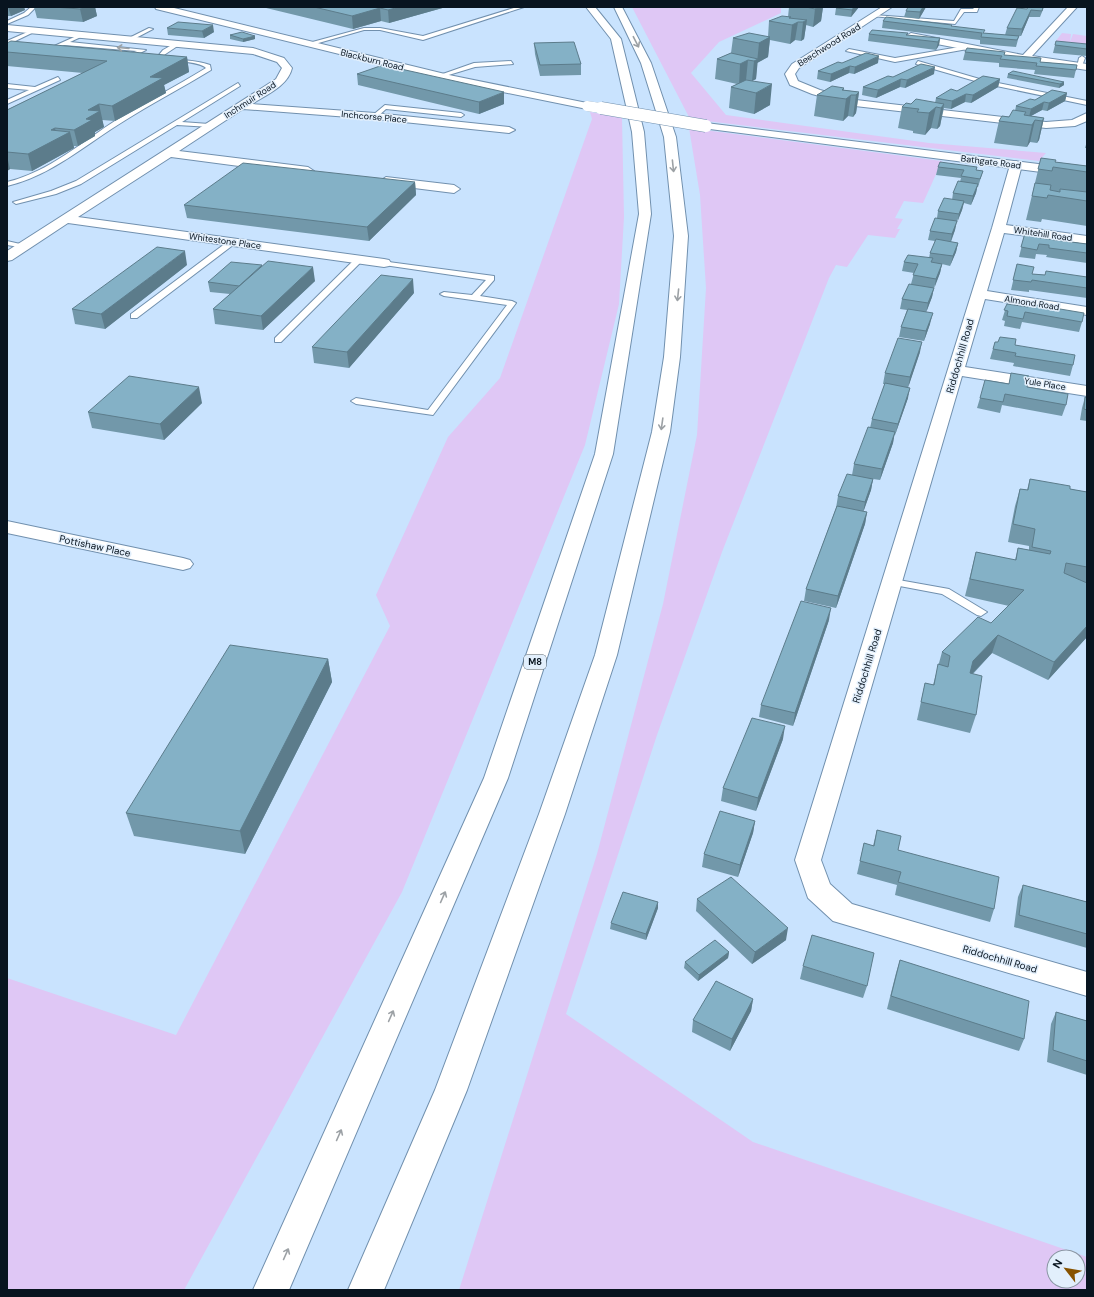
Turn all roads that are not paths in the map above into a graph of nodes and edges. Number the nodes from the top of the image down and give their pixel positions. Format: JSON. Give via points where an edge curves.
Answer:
{"nodes":[{"id":1,"x":34,"y":7,"type":"edge"},
{"id":2,"x":159,"y":7,"type":"edge"},
{"id":3,"x":590,"y":7,"type":"edge"},
{"id":4,"x":618,"y":7,"type":"edge"},
{"id":5,"x":888,"y":7,"type":"edge"},
{"id":6,"x":977,"y":7,"type":"edge"},
{"id":7,"x":1073,"y":7,"type":"edge"},
{"id":8,"x":522,"y":8,"type":"edge"},
{"id":9,"x":874,"y":16,"type":"junction"},
{"id":10,"x":7,"y":23,"type":"edge"},
{"id":11,"x":7,"y":28,"type":"edge"},
{"id":12,"x":151,"y":29,"type":"dead end"},
{"id":13,"x":852,"y":30,"type":"junction"},
{"id":14,"x":34,"y":31,"type":"junction"},
{"id":15,"x":867,"y":31,"type":"dead end"},
{"id":16,"x":81,"y":35,"type":"junction"},
{"id":17,"x":904,"y":35,"type":"edge"},
{"id":18,"x":130,"y":39,"type":"junction"},
{"id":19,"x":7,"y":43,"type":"edge"},
{"id":20,"x":62,"y":43,"type":"junction"},
{"id":21,"x":179,"y":43,"type":"junction"},
{"id":22,"x":308,"y":44,"type":"junction"},
{"id":23,"x":971,"y":47,"type":"junction"},
{"id":24,"x":848,"y":51,"type":"dead end"},
{"id":25,"x":61,"y":52,"type":"edge"},
{"id":26,"x":113,"y":56,"type":"edge"},
{"id":27,"x":1025,"y":58,"type":"junction"},
{"id":28,"x":511,"y":63,"type":"dead end"},
{"id":29,"x":918,"y":63,"type":"dead end"},
{"id":30,"x":1083,"y":64,"type":"edge"},
{"id":31,"x":440,"y":76,"type":"junction"},
{"id":32,"x":58,"y":79,"type":"edge"},
{"id":33,"x":238,"y":85,"type":"dead end"},
{"id":34,"x":7,"y":86,"type":"edge"},
{"id":35,"x":36,"y":89,"type":"junction"},
{"id":36,"x":7,"y":102,"type":"edge"},
{"id":37,"x":1087,"y":103,"type":"edge"},
{"id":38,"x":239,"y":106,"type":"junction"},
{"id":39,"x":461,"y":115,"type":"edge"},
{"id":40,"x":375,"y":116,"type":"junction"},
{"id":41,"x":1087,"y":116,"type":"edge"},
{"id":42,"x":176,"y":123,"type":"junction"},
{"id":43,"x":209,"y":126,"type":"junction"},
{"id":44,"x":706,"y":126,"type":"joint"},
{"id":45,"x":509,"y":130,"type":"dead end"},
{"id":46,"x":169,"y":153,"type":"junction"},
{"id":47,"x":1016,"y":165,"type":"junction"},
{"id":48,"x":320,"y":172,"type":"edge"},
{"id":49,"x":1087,"y":174,"type":"edge"},
{"id":50,"x":375,"y":179,"type":"edge"},
{"id":51,"x":7,"y":184,"type":"edge"},
{"id":52,"x":454,"y":189,"type":"dead end"},
{"id":53,"x":16,"y":202,"type":"dead end"},
{"id":54,"x":67,"y":219,"type":"junction"},
{"id":55,"x":999,"y":228,"type":"junction"},
{"id":56,"x":1087,"y":240,"type":"edge"},
{"id":57,"x":232,"y":242,"type":"junction"},
{"id":58,"x":7,"y":243,"type":"edge"},
{"id":59,"x":25,"y":246,"type":"junction"},
{"id":60,"x":7,"y":257,"type":"edge"},
{"id":61,"x":360,"y":259,"type":"junction"},
{"id":62,"x":384,"y":263,"type":"joint"},
{"id":63,"x":444,"y":294,"type":"dead end"},
{"id":64,"x":978,"y":294,"type":"junction"},
{"id":65,"x":474,"y":298,"type":"junction"},
{"id":66,"x":1087,"y":311,"type":"edge"},
{"id":67,"x":134,"y":316,"type":"dead end"},
{"id":68,"x":278,"y":340,"type":"dead end"},
{"id":69,"x":956,"y":370,"type":"junction"},
{"id":70,"x":1087,"y":391,"type":"edge"},
{"id":71,"x":356,"y":400,"type":"dead end"},
{"id":72,"x":7,"y":527,"type":"edge"},
{"id":73,"x":183,"y":564,"type":"dead end"},
{"id":74,"x":893,"y":582,"type":"junction"},
{"id":75,"x":981,"y":612,"type":"dead end"},
{"id":76,"x":1087,"y":984,"type":"edge"},
{"id":77,"x":271,"y":1290,"type":"edge"},
{"id":78,"x":366,"y":1290,"type":"edge"}],
"edges":[{"from":1,"to":10,"type":"lane"},
{"from":2,"to":22,"type":"main road","name":"Blackburn Road"},
{"from":77,"to":3,"type":"main road","number":"M8","one_way":true,"via":[[496,778],[604,454],[645,214],[638,132],[616,39]]},
{"from":4,"to":78,"type":"main road","one_way":true,"via":[[646,63],[670,137],[681,236],[680,281],[661,432],[606,655],[552,814],[451,1090]]},
{"from":5,"to":9,"type":"main road","name":"Beechwood Road"},
{"from":6,"to":9,"type":"lane","via":[[975,11],[963,10],[955,23]]},
{"from":7,"to":27,"type":"main road"},
{"from":8,"to":22,"type":"lane","via":[[423,38],[380,29],[364,29]]},
{"from":9,"to":13,"type":"main road","name":"Beechwood Road"},
{"from":11,"to":14,"type":"main road","name":"Inchmuir Road"},
{"from":12,"to":18,"type":"lane"},
{"from":13,"to":15,"type":"main road"},
{"from":13,"to":41,"type":"main road","name":"Beechwood Road","via":[[795,66],[790,74],[794,83],[855,103],[1046,125],[1075,124]]},
{"from":14,"to":16,"type":"main road","name":"Inchmuir Road"},
{"from":14,"to":19,"type":"lane"},
{"from":16,"to":18,"type":"main road","name":"Inchmuir Road"},
{"from":16,"to":20,"type":"lane"},
{"from":17,"to":23,"type":"main road"},
{"from":18,"to":21,"type":"main road","name":"Inchmuir Road"},
{"from":20,"to":25,"type":"lane","via":[[46,51]]},
{"from":26,"to":20,"type":"lane","one_way":true,"via":[[128,58],[143,50]]},
{"from":21,"to":38,"type":"main road","name":"Inchmuir Road","via":[[253,51],[277,57],[285,63],[286,75]]},
{"from":21,"to":51,"type":"lane","via":[[160,56],[203,63],[209,69],[121,120],[46,168]]},
{"from":22,"to":31,"type":"main road","name":"Blackburn Road"},
{"from":23,"to":24,"type":"lane","via":[[895,60]]},
{"from":23,"to":27,"type":"main road"},
{"from":27,"to":30,"type":"main road"},
{"from":28,"to":31,"type":"lane","via":[[474,66]]},
{"from":29,"to":37,"type":"lane","via":[[982,81]]},
{"from":31,"to":44,"type":"main road","name":"Blackburn Road","bridge":true,"via":[[587,106]]},
{"from":32,"to":35,"type":"lane"},
{"from":33,"to":42,"type":"lane"},
{"from":34,"to":35,"type":"lane"},
{"from":35,"to":36,"type":"lane"},
{"from":38,"to":40,"type":"main road","name":"Inchcorse Place"},
{"from":38,"to":43,"type":"main road","name":"Inchmuir Road"},
{"from":39,"to":40,"type":"lane","via":[[385,108]]},
{"from":40,"to":45,"type":"main road","name":"Inchcorse Place"},
{"from":42,"to":43,"type":"lane"},
{"from":42,"to":53,"type":"lane","via":[[62,191]]},
{"from":43,"to":46,"type":"main road","name":"Inchmuir Road"},
{"from":44,"to":47,"type":"main road","name":"Bathgate Road"},
{"from":46,"to":48,"type":"main road"},
{"from":46,"to":54,"type":"main road","name":"Inchmuir Road"},
{"from":47,"to":49,"type":"main road","name":"Bathgate Road"},
{"from":47,"to":55,"type":"main road","name":"Riddochhill Road"},
{"from":50,"to":52,"type":"main road"},
{"from":54,"to":57,"type":"main road","name":"Whitestone Place"},
{"from":54,"to":59,"type":"main road","name":"Inchmuir Road"},
{"from":55,"to":56,"type":"main road","name":"Whitehill Road"},
{"from":55,"to":64,"type":"main road","name":"Riddochhill Road"},
{"from":57,"to":61,"type":"main road","name":"Whitestone Place"},
{"from":57,"to":67,"type":"lane"},
{"from":58,"to":59,"type":"lane"},
{"from":59,"to":60,"type":"main road","name":"Inchmuir Road"},
{"from":61,"to":62,"type":"main road","name":"Whitestone Place"},
{"from":61,"to":68,"type":"lane"},
{"from":62,"to":65,"type":"lane","via":[[491,278]]},
{"from":63,"to":65,"type":"lane"},
{"from":64,"to":66,"type":"main road","name":"Almond Road"},
{"from":64,"to":69,"type":"main road","name":"Riddochhill Road"},
{"from":65,"to":71,"type":"lane","via":[[512,303],[430,413]]},
{"from":69,"to":70,"type":"main road","name":"Yule Place"},
{"from":69,"to":74,"type":"main road","name":"Riddochhill Road"},
{"from":72,"to":73,"type":"main road","name":"Pottishaw Place"},
{"from":74,"to":75,"type":"lane","via":[[945,591]]},
{"from":74,"to":76,"type":"main road","name":"Riddochhill Road","via":[[808,860],[818,890],[843,913]]}]}
